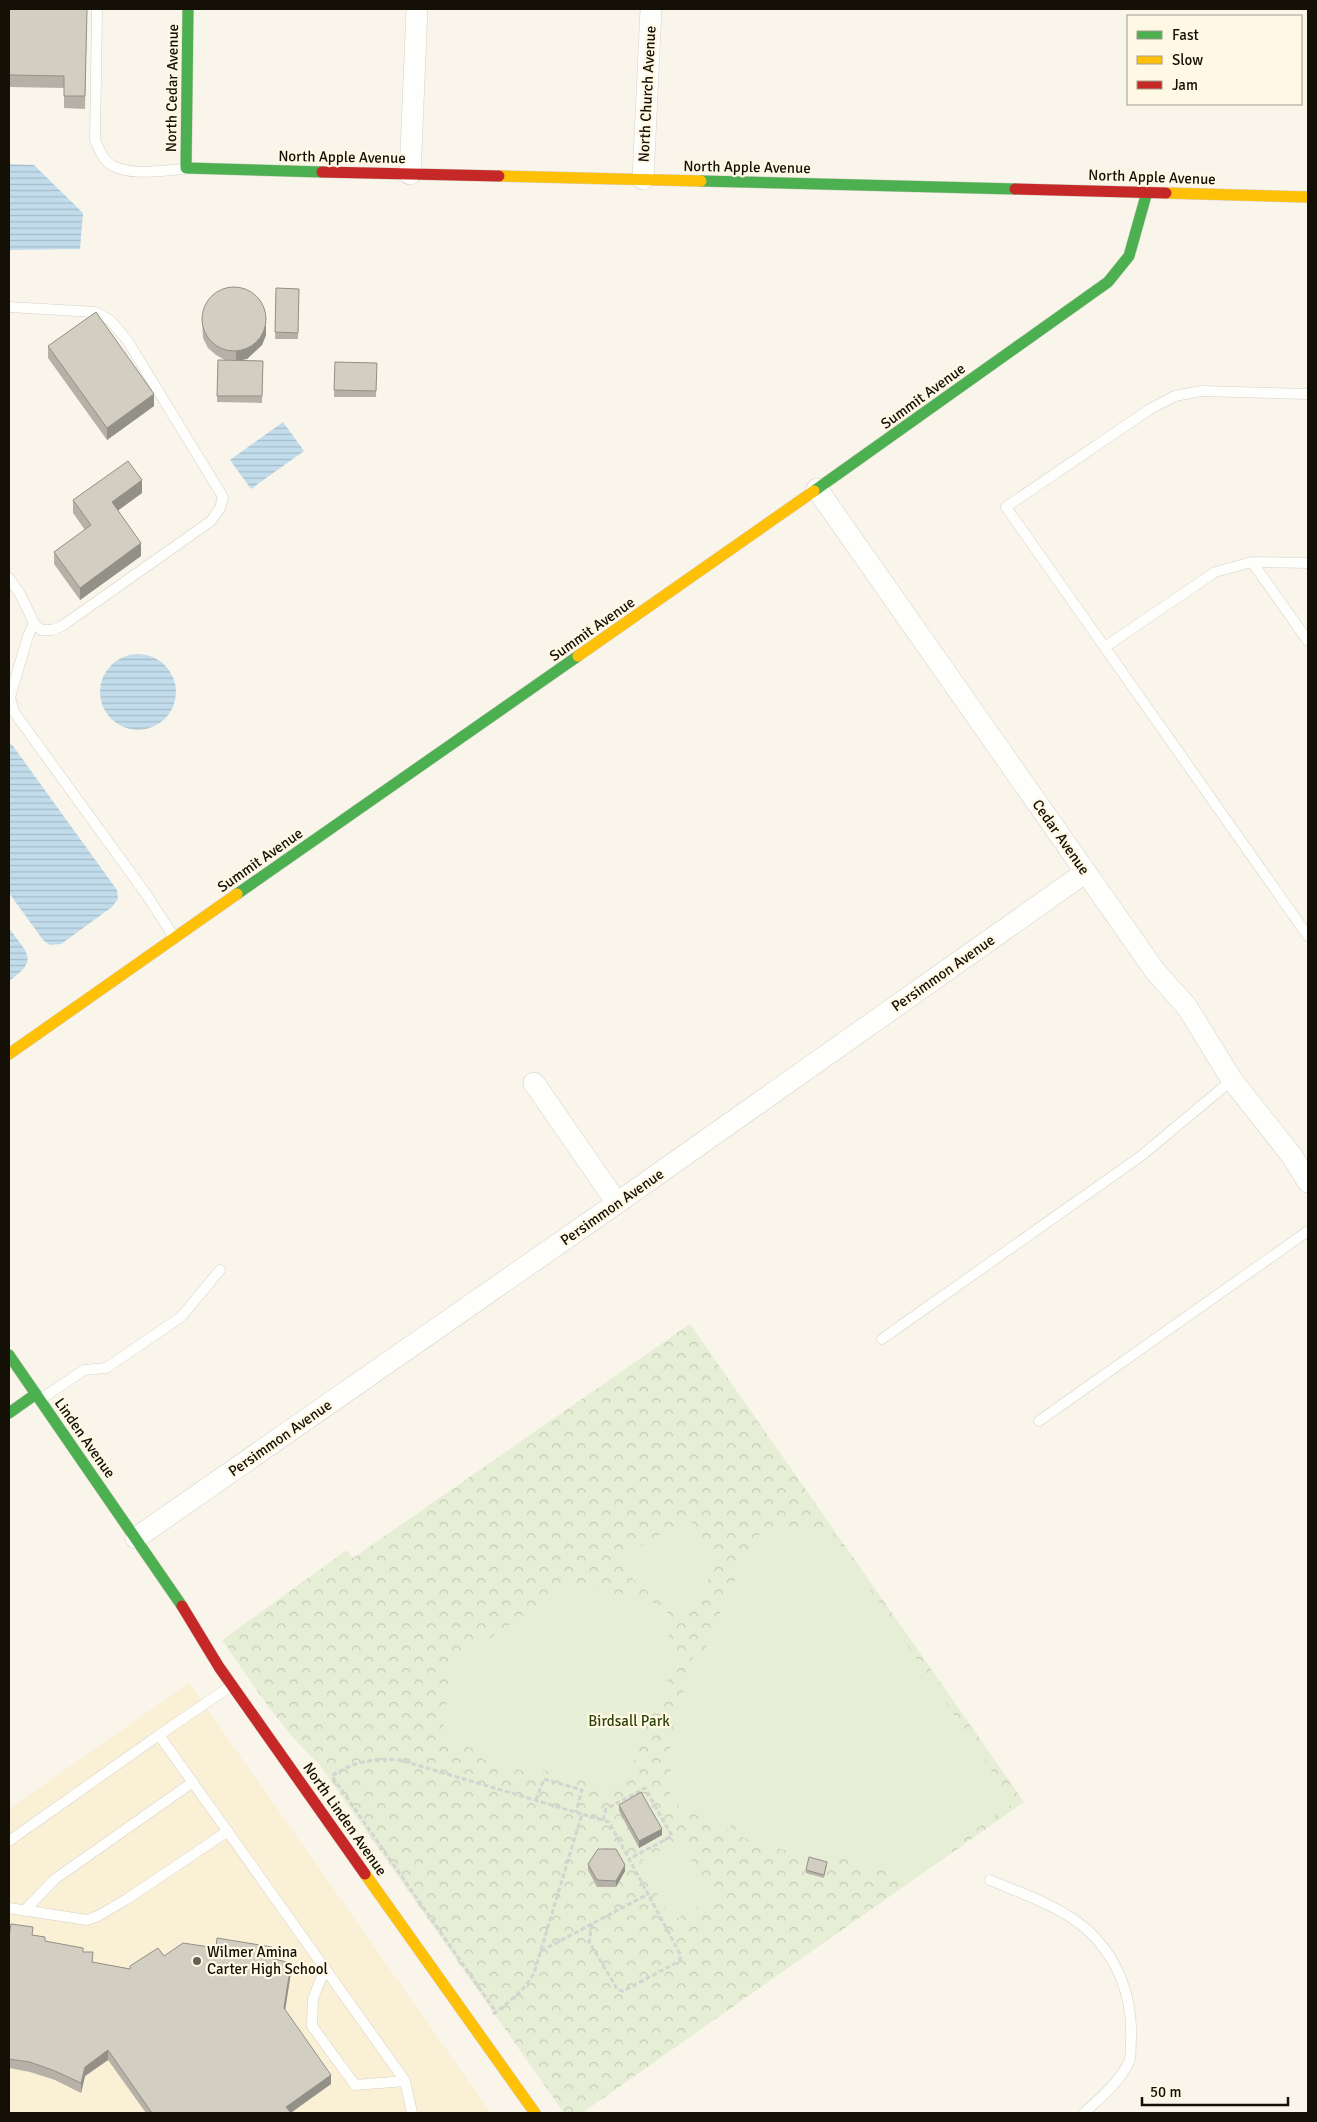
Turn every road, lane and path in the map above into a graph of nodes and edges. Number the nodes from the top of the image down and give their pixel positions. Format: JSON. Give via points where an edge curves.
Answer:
{"nodes":[{"id":1,"x":97,"y":9,"type":"edge"},
{"id":2,"x":188,"y":9,"type":"edge"},
{"id":3,"x":417,"y":9,"type":"edge"},
{"id":4,"x":651,"y":9,"type":"edge"},
{"id":5,"x":186,"y":168,"type":"junction"},
{"id":6,"x":410,"y":174,"type":"junction"},
{"id":7,"x":643,"y":179,"type":"junction"},
{"id":8,"x":1147,"y":192,"type":"junction"},
{"id":9,"x":1308,"y":197,"type":"edge"},
{"id":10,"x":9,"y":307,"type":"edge"},
{"id":11,"x":1308,"y":394,"type":"edge"},
{"id":12,"x":817,"y":490,"type":"junction"},
{"id":13,"x":1252,"y":562,"type":"junction"},
{"id":14,"x":1308,"y":563,"type":"edge"},
{"id":15,"x":9,"y":578,"type":"edge"},
{"id":16,"x":34,"y":623,"type":"junction"},
{"id":17,"x":1308,"y":641,"type":"edge"},
{"id":18,"x":1105,"y":647,"type":"junction"},
{"id":19,"x":1086,"y":872,"type":"junction"},
{"id":20,"x":1308,"y":936,"type":"edge"},
{"id":21,"x":175,"y":938,"type":"junction"},
{"id":22,"x":9,"y":1054,"type":"edge"},
{"id":23,"x":1232,"y":1080,"type":"junction"},
{"id":24,"x":534,"y":1083,"type":"dead end"},
{"id":25,"x":1308,"y":1182,"type":"edge"},
{"id":26,"x":618,"y":1203,"type":"junction"},
{"id":27,"x":1308,"y":1231,"type":"edge"},
{"id":28,"x":220,"y":1270,"type":"dead end"},
{"id":29,"x":882,"y":1339,"type":"dead end"},
{"id":30,"x":9,"y":1355,"type":"edge"},
{"id":31,"x":38,"y":1397,"type":"junction"},
{"id":32,"x":9,"y":1413,"type":"edge"},
{"id":33,"x":1039,"y":1421,"type":"dead end"},
{"id":34,"x":136,"y":1538,"type":"junction"},
{"id":35,"x":232,"y":1685,"type":"junction"},
{"id":36,"x":159,"y":1735,"type":"junction"},
{"id":37,"x":193,"y":1782,"type":"junction"},
{"id":38,"x":536,"y":1800,"type":"junction"},
{"id":39,"x":576,"y":1812,"type":"junction"},
{"id":40,"x":582,"y":1814,"type":"junction"},
{"id":41,"x":603,"y":1820,"type":"junction"},
{"id":42,"x":228,"y":1831,"type":"junction"},
{"id":43,"x":9,"y":1841,"type":"edge"},
{"id":44,"x":629,"y":1859,"type":"junction"},
{"id":45,"x":990,"y":1880,"type":"dead end"},
{"id":46,"x":648,"y":1894,"type":"junction"},
{"id":47,"x":9,"y":1908,"type":"edge"},
{"id":48,"x":24,"y":1911,"type":"junction"},
{"id":49,"x":592,"y":1924,"type":"junction"},
{"id":50,"x":541,"y":1951,"type":"junction"},
{"id":51,"x":325,"y":1968,"type":"junction"},
{"id":52,"x":496,"y":2012,"type":"junction"},
{"id":53,"x":474,"y":2027,"type":"junction"},
{"id":54,"x":405,"y":2081,"type":"junction"},
{"id":55,"x":529,"y":2111,"type":"edge"},
{"id":56,"x":412,"y":2113,"type":"edge"},
{"id":57,"x":1084,"y":2113,"type":"edge"}],
"edges":[{"from":1,"to":5,"type":"lane","via":[[95,140],[102,156],[112,166],[135,171]]},
{"from":2,"to":5,"type":"street","name":"North Cedar Avenue"},
{"from":3,"to":6,"type":"street"},
{"from":4,"to":7,"type":"street","name":"North Church Avenue"},
{"from":5,"to":6,"type":"street","name":"North Apple Avenue"},
{"from":6,"to":7,"type":"street","name":"North Apple Avenue"},
{"from":7,"to":8,"type":"street","name":"North Apple Avenue"},
{"from":8,"to":9,"type":"street","name":"North Apple Avenue"},
{"from":8,"to":12,"type":"street","name":"Summit Avenue","via":[[1129,256],[1108,282]]},
{"from":10,"to":16,"type":"lane","via":[[95,312],[110,320],[127,340],[223,497],[211,521],[62,626],[41,630]]},
{"from":11,"to":18,"type":"lane","via":[[1201,391],[1175,396],[1150,409],[1006,507]]},
{"from":12,"to":19,"type":"street","name":"Cedar Avenue"},
{"from":12,"to":21,"type":"street","name":"Summit Avenue"},
{"from":13,"to":14,"type":"lane"},
{"from":13,"to":17,"type":"lane"},
{"from":13,"to":18,"type":"lane","via":[[1215,572]]},
{"from":15,"to":16,"type":"lane"},
{"from":16,"to":21,"type":"lane","via":[[10,697],[14,712]]},
{"from":18,"to":20,"type":"lane"},
{"from":19,"to":23,"type":"street","name":"Cedar Avenue","via":[[1155,971],[1187,1007]]},
{"from":19,"to":26,"type":"street","name":"Persimmon Avenue"},
{"from":21,"to":22,"type":"street","name":"Summit Avenue"},
{"from":23,"to":25,"type":"street","name":"Cedar Avenue","via":[[1292,1156]]},
{"from":23,"to":29,"type":"lane","via":[[1141,1156]]},
{"from":24,"to":26,"type":"street"},
{"from":26,"to":34,"type":"street","name":"Persimmon Avenue"},
{"from":27,"to":33,"type":"lane"},
{"from":28,"to":31,"type":"lane","via":[[181,1317],[106,1368],[84,1370]]},
{"from":30,"to":31,"type":"street","name":"Linden Avenue"},
{"from":31,"to":32,"type":"street"},
{"from":31,"to":34,"type":"street","name":"Linden Avenue"},
{"from":34,"to":35,"type":"street","name":"North Linden Avenue"},
{"from":35,"to":36,"type":"lane"},
{"from":35,"to":53,"type":"street","name":"North Linden Avenue"},
{"from":36,"to":37,"type":"lane"},
{"from":36,"to":43,"type":"lane"},
{"from":37,"to":42,"type":"lane"},
{"from":37,"to":48,"type":"lane","via":[[54,1879]]},
{"from":38,"to":39,"type":"path"},
{"from":38,"to":39,"type":"path","via":[[544,1779],[582,1790]]},
{"from":38,"to":52,"type":"path","via":[[388,1758],[353,1764],[332,1776]]},
{"from":39,"to":40,"type":"path"},
{"from":40,"to":41,"type":"path"},
{"from":40,"to":50,"type":"path"},
{"from":41,"to":44,"type":"path","via":[[609,1822]]},
{"from":41,"to":44,"type":"path","via":[[606,1809],[645,1788],[672,1836]]},
{"from":42,"to":48,"type":"lane","via":[[98,1916],[87,1920]]},
{"from":42,"to":51,"type":"lane"},
{"from":44,"to":46,"type":"path"},
{"from":45,"to":57,"type":"lane","via":[[1058,1909],[1084,1928],[1109,1952],[1127,1993],[1130,2061],[1114,2086]]},
{"from":46,"to":49,"type":"path"},
{"from":46,"to":49,"type":"path","via":[[680,1959],[623,1991],[615,1987],[589,1942]]},
{"from":47,"to":48,"type":"lane"},
{"from":49,"to":50,"type":"path"},
{"from":50,"to":52,"type":"path","via":[[527,1985]]},
{"from":51,"to":54,"type":"lane"},
{"from":51,"to":54,"type":"lane","via":[[314,1999],[312,2026],[356,2085]]},
{"from":52,"to":53,"type":"path"},
{"from":53,"to":55,"type":"street","name":"North Linden Avenue"},
{"from":54,"to":56,"type":"lane"}]}
